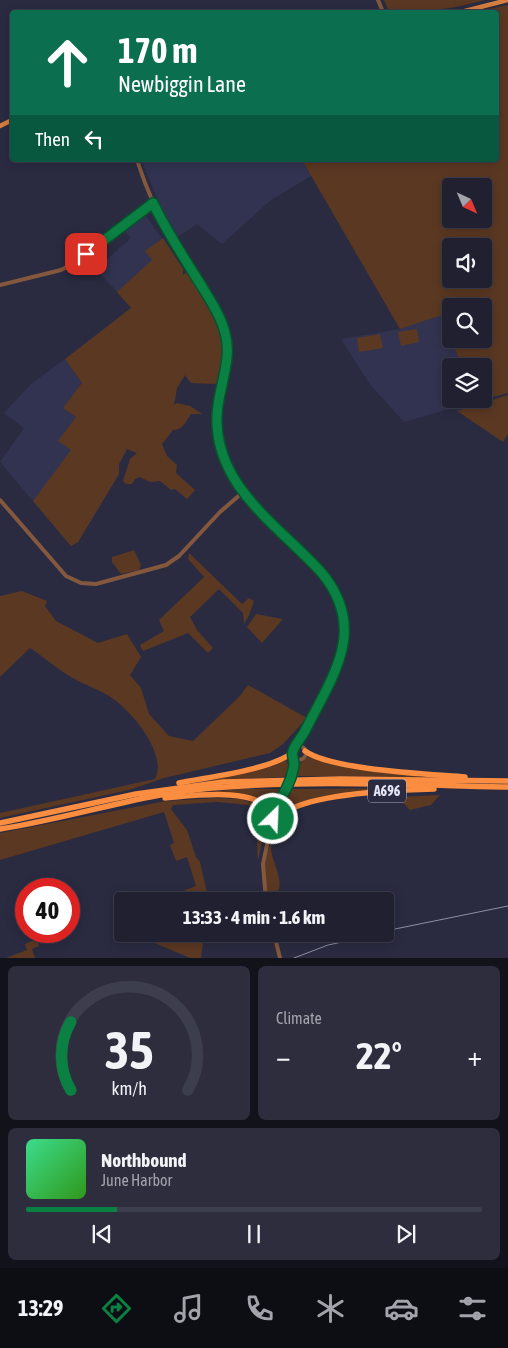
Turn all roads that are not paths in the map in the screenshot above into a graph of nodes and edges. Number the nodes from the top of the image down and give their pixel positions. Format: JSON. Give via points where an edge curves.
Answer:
{"nodes":[{"id":1,"x":508,"y":0,"type":"edge"},
{"id":2,"x":469,"y":10,"type":"edge"},
{"id":3,"x":138,"y":162,"type":"edge"},
{"id":4,"x":153,"y":203,"type":"junction"},
{"id":5,"x":0,"y":285,"type":"edge"},
{"id":6,"x":242,"y":493,"type":"junction"},
{"id":7,"x":0,"y":500,"type":"edge"},
{"id":8,"x":302,"y":738,"type":"junction"},
{"id":9,"x":304,"y":749,"type":"junction"},
{"id":10,"x":294,"y":752,"type":"junction"},
{"id":11,"x":301,"y":760,"type":"junction"},
{"id":12,"x":294,"y":766,"type":"junction"},
{"id":13,"x":498,"y":781,"type":"junction"},
{"id":14,"x":508,"y":782,"type":"edge"},
{"id":15,"x":493,"y":787,"type":"junction"},
{"id":16,"x":508,"y":787,"type":"edge"},
{"id":17,"x":284,"y":796,"type":"junction"},
{"id":18,"x":111,"y":799,"type":"junction"},
{"id":19,"x":122,"y":802,"type":"junction"},
{"id":20,"x":276,"y":806,"type":"junction"},
{"id":21,"x":272,"y":814,"type":"junction"},
{"id":22,"x":283,"y":814,"type":"junction"},
{"id":23,"x":0,"y":823,"type":"edge"},
{"id":24,"x":272,"y":827,"type":"junction"},
{"id":25,"x":0,"y":829,"type":"edge"},
{"id":26,"x":265,"y":892,"type":"edge"},
{"id":27,"x":276,"y":942,"type":"edge"},
{"id":28,"x":280,"y":958,"type":"edge"}],
"edges":[{"from":1,"to":2,"type":"main road"},
{"from":3,"to":4,"type":"street"},
{"from":4,"to":5,"type":"street","via":[[62,270]]},
{"from":4,"to":6,"type":"street","via":[[225,331],[228,343],[217,426],[226,465]]},
{"from":6,"to":7,"type":"street","via":[[173,561],[96,584],[81,583],[66,576]]},
{"from":6,"to":8,"type":"street","via":[[321,572],[342,610],[345,639],[341,660]]},
{"from":8,"to":9,"type":"street"},
{"from":8,"to":10,"type":"street"},
{"from":9,"to":10,"type":"street"},
{"from":9,"to":11,"type":"street","via":[[305,756]]},
{"from":9,"to":13,"type":"highway","number":"A696","via":[[320,758],[367,768]]},
{"from":10,"to":11,"type":"street"},
{"from":10,"to":12,"type":"street"},
{"from":10,"to":18,"type":"highway","number":"A696","via":[[252,768],[135,791]]},
{"from":11,"to":12,"type":"street"},
{"from":12,"to":17,"type":"street","bridge":true},
{"from":13,"to":14,"type":"highway","number":"A696"},
{"from":13,"to":18,"type":"highway","number":"A696","via":[[247,780],[177,787]]},
{"from":15,"to":16,"type":"highway","number":"A696"},
{"from":15,"to":19,"type":"highway","number":"A696","via":[[251,786],[174,793]]},
{"from":15,"to":22,"type":"highway","number":"A696","via":[[368,793],[303,805]]},
{"from":17,"to":20,"type":"street"},
{"from":17,"to":22,"type":"street"},
{"from":18,"to":23,"type":"highway","number":"A696"},
{"from":19,"to":21,"type":"highway","number":"A696","via":[[200,795],[233,796],[260,801]]},
{"from":19,"to":25,"type":"highway","number":"A696"},
{"from":20,"to":21,"type":"street"},
{"from":20,"to":22,"type":"street","via":[[281,806]]},
{"from":21,"to":22,"type":"street"},
{"from":21,"to":24,"type":"street"},
{"from":22,"to":24,"type":"street"},
{"from":24,"to":26,"type":"street","via":[[263,861]]},
{"from":27,"to":28,"type":"street"}]}
